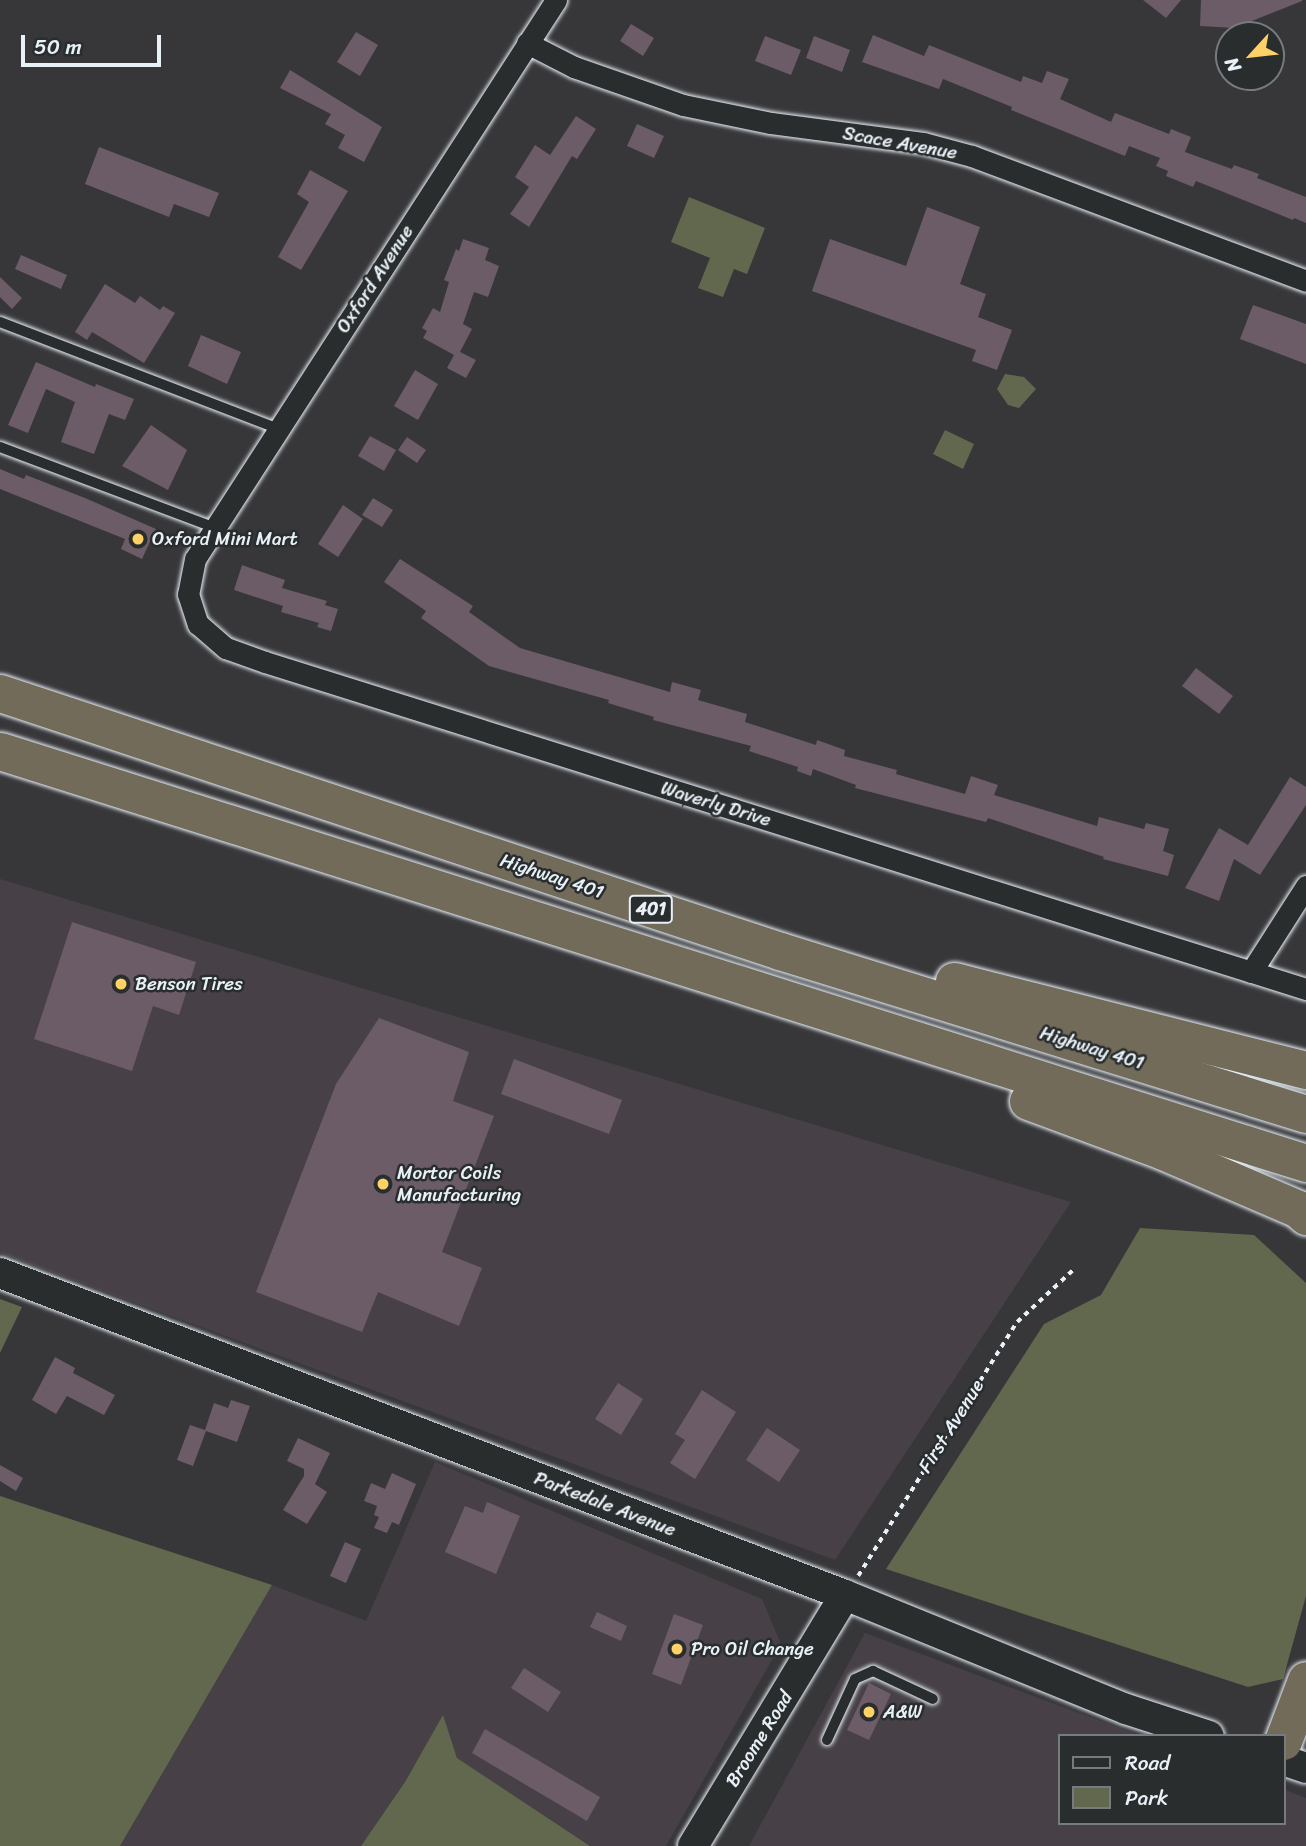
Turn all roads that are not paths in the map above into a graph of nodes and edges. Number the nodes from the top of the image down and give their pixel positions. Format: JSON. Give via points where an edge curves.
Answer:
{"nodes":[{"id":1,"x":556,"y":0,"type":"edge"},
{"id":2,"x":527,"y":43,"type":"junction"},
{"id":3,"x":1306,"y":281,"type":"edge"},
{"id":4,"x":0,"y":322,"type":"edge"},
{"id":5,"x":279,"y":429,"type":"junction"},
{"id":6,"x":0,"y":447,"type":"edge"},
{"id":7,"x":215,"y":528,"type":"junction"},
{"id":8,"x":195,"y":559,"type":"joint"},
{"id":9,"x":0,"y":693,"type":"edge"},
{"id":10,"x":0,"y":751,"type":"edge"},
{"id":11,"x":1306,"y":886,"type":"edge"},
{"id":12,"x":780,"y":951,"type":"junction"},
{"id":13,"x":1251,"y":972,"type":"junction"},
{"id":14,"x":1306,"y":989,"type":"edge"},
{"id":15,"x":863,"y":1025,"type":"junction"},
{"id":16,"x":1306,"y":1070,"type":"edge"},
{"id":17,"x":1306,"y":1114,"type":"edge"},
{"id":18,"x":1306,"y":1163,"type":"edge"},
{"id":19,"x":1306,"y":1216,"type":"edge"},
{"id":20,"x":0,"y":1273,"type":"edge"},
{"id":21,"x":845,"y":1595,"type":"junction"},
{"id":22,"x":1306,"y":1680,"type":"edge"},
{"id":23,"x":933,"y":1699,"type":"dead end"},
{"id":24,"x":1203,"y":1734,"type":"edge"},
{"id":25,"x":1285,"y":1736,"type":"edge"},
{"id":26,"x":827,"y":1740,"type":"dead end"},
{"id":27,"x":1285,"y":1761,"type":"edge"},
{"id":28,"x":1306,"y":1768,"type":"edge"},
{"id":29,"x":694,"y":1846,"type":"edge"}],
"edges":[{"from":1,"to":2,"type":"street","name":"Oxford Avenue"},
{"from":2,"to":3,"type":"street","name":"Scace Avenue","via":[[574,66],[683,105],[771,123],[923,143],[972,156]]},
{"from":2,"to":5,"type":"street","name":"Oxford Avenue"},
{"from":4,"to":5,"type":"lane"},
{"from":5,"to":7,"type":"street","name":"Oxford Avenue"},
{"from":6,"to":7,"type":"lane"},
{"from":7,"to":8,"type":"street","name":"Oxford Avenue"},
{"from":8,"to":13,"type":"street","name":"Waverly Drive","via":[[188,594],[198,624],[226,648]]},
{"from":9,"to":12,"type":"highway","name":"Highway 401","number":"401"},
{"from":10,"to":15,"type":"highway","number":"401"},
{"from":11,"to":13,"type":"street"},
{"from":12,"to":16,"type":"highway","via":[[836,951]]},
{"from":12,"to":17,"type":"highway","name":"Highway 401","number":"401"},
{"from":13,"to":14,"type":"street","name":"Waverly Drive"},
{"from":15,"to":18,"type":"highway","number":"401"},
{"from":15,"to":19,"type":"highway","via":[[907,1056],[1163,1151]]},
{"from":20,"to":21,"type":"main road","name":"Parkedale Avenue"},
{"from":21,"to":24,"type":"main road","name":"Parkedale Avenue","via":[[1126,1709]]},
{"from":21,"to":29,"type":"main road","name":"Broome Road"},
{"from":22,"to":25,"type":"highway"},
{"from":23,"to":26,"type":"lane","via":[[873,1671],[855,1679]]},
{"from":27,"to":28,"type":"main road"}]}
